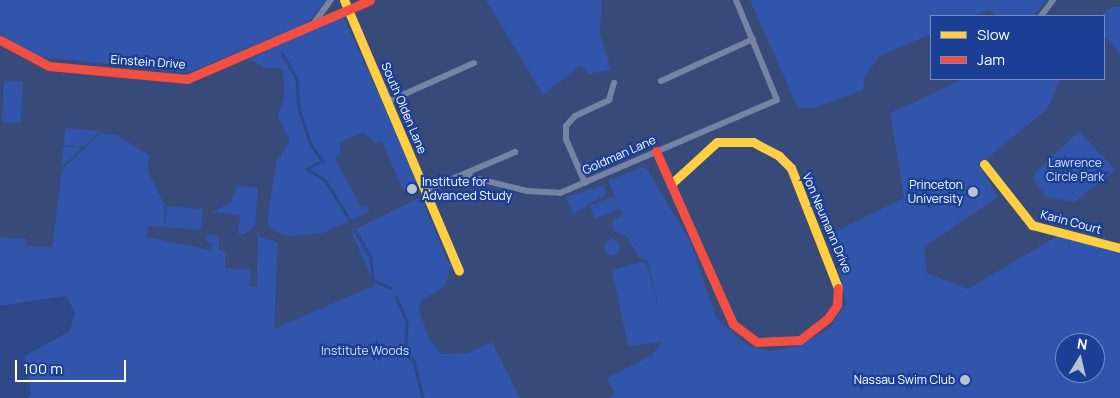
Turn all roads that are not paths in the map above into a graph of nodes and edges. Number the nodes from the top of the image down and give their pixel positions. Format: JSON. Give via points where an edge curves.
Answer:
{"nodes":[{"id":1,"x":331,"y":0,"type":"edge"},
{"id":2,"x":344,"y":0,"type":"edge"},
{"id":3,"x":370,"y":0,"type":"edge"},
{"id":4,"x":736,"y":0,"type":"edge"},
{"id":5,"x":1053,"y":0,"type":"edge"},
{"id":6,"x":348,"y":10,"type":"junction"},
{"id":7,"x":1042,"y":15,"type":"edge"},
{"id":8,"x":309,"y":28,"type":"junction"},
{"id":9,"x":0,"y":40,"type":"edge"},
{"id":10,"x":753,"y":40,"type":"junction"},
{"id":11,"x":474,"y":63,"type":"dead end"},
{"id":12,"x":662,"y":81,"type":"dead end"},
{"id":13,"x":614,"y":83,"type":"dead end"},
{"id":14,"x":389,"y":101,"type":"junction"},
{"id":15,"x":656,"y":151,"type":"junction"},
{"id":16,"x":514,"y":152,"type":"dead end"},
{"id":17,"x":984,"y":164,"type":"dead end"},
{"id":18,"x":463,"y":176,"type":"junction"},
{"id":19,"x":585,"y":183,"type":"junction"},
{"id":20,"x":671,"y":184,"type":"junction"},
{"id":21,"x":426,"y":190,"type":"junction"},
{"id":22,"x":1120,"y":248,"type":"edge"},
{"id":23,"x":459,"y":271,"type":"dead end"}],
"edges":[{"from":1,"to":8,"type":"street"},
{"from":2,"to":6,"type":"street","name":"South Olden Lane"},
{"from":3,"to":6,"type":"street","name":"Einstein Drive"},
{"from":4,"to":10,"type":"street"},
{"from":5,"to":7,"type":"street"},
{"from":6,"to":8,"type":"street","name":"Einstein Drive"},
{"from":6,"to":14,"type":"street","name":"South Olden Lane"},
{"from":8,"to":9,"type":"street","name":"Einstein Drive","via":[[186,78],[49,66]]},
{"from":10,"to":12,"type":"street"},
{"from":10,"to":15,"type":"street","name":"Goldman Lane","via":[[777,100]]},
{"from":11,"to":14,"type":"street"},
{"from":13,"to":19,"type":"street","via":[[609,100],[575,116],[566,126],[566,139]]},
{"from":14,"to":21,"type":"street","name":"South Olden Lane"},
{"from":15,"to":19,"type":"street","name":"Goldman Lane"},
{"from":15,"to":20,"type":"street","name":"Von Neumann Drive"},
{"from":16,"to":18,"type":"street"},
{"from":17,"to":22,"type":"street","name":"Karin Court","via":[[1032,225]]},
{"from":18,"to":19,"type":"street","name":"Goldman Lane","via":[[543,193]]},
{"from":18,"to":21,"type":"street"},
{"from":20,"to":20,"type":"street","name":"Von Neumann Drive","via":[[723,310],[746,335],[757,342],[785,344],[800,340],[828,318],[837,305],[838,282],[791,168],[779,156],[753,142],[717,142]]},
{"from":21,"to":23,"type":"street","name":"South Olden Lane"}]}
